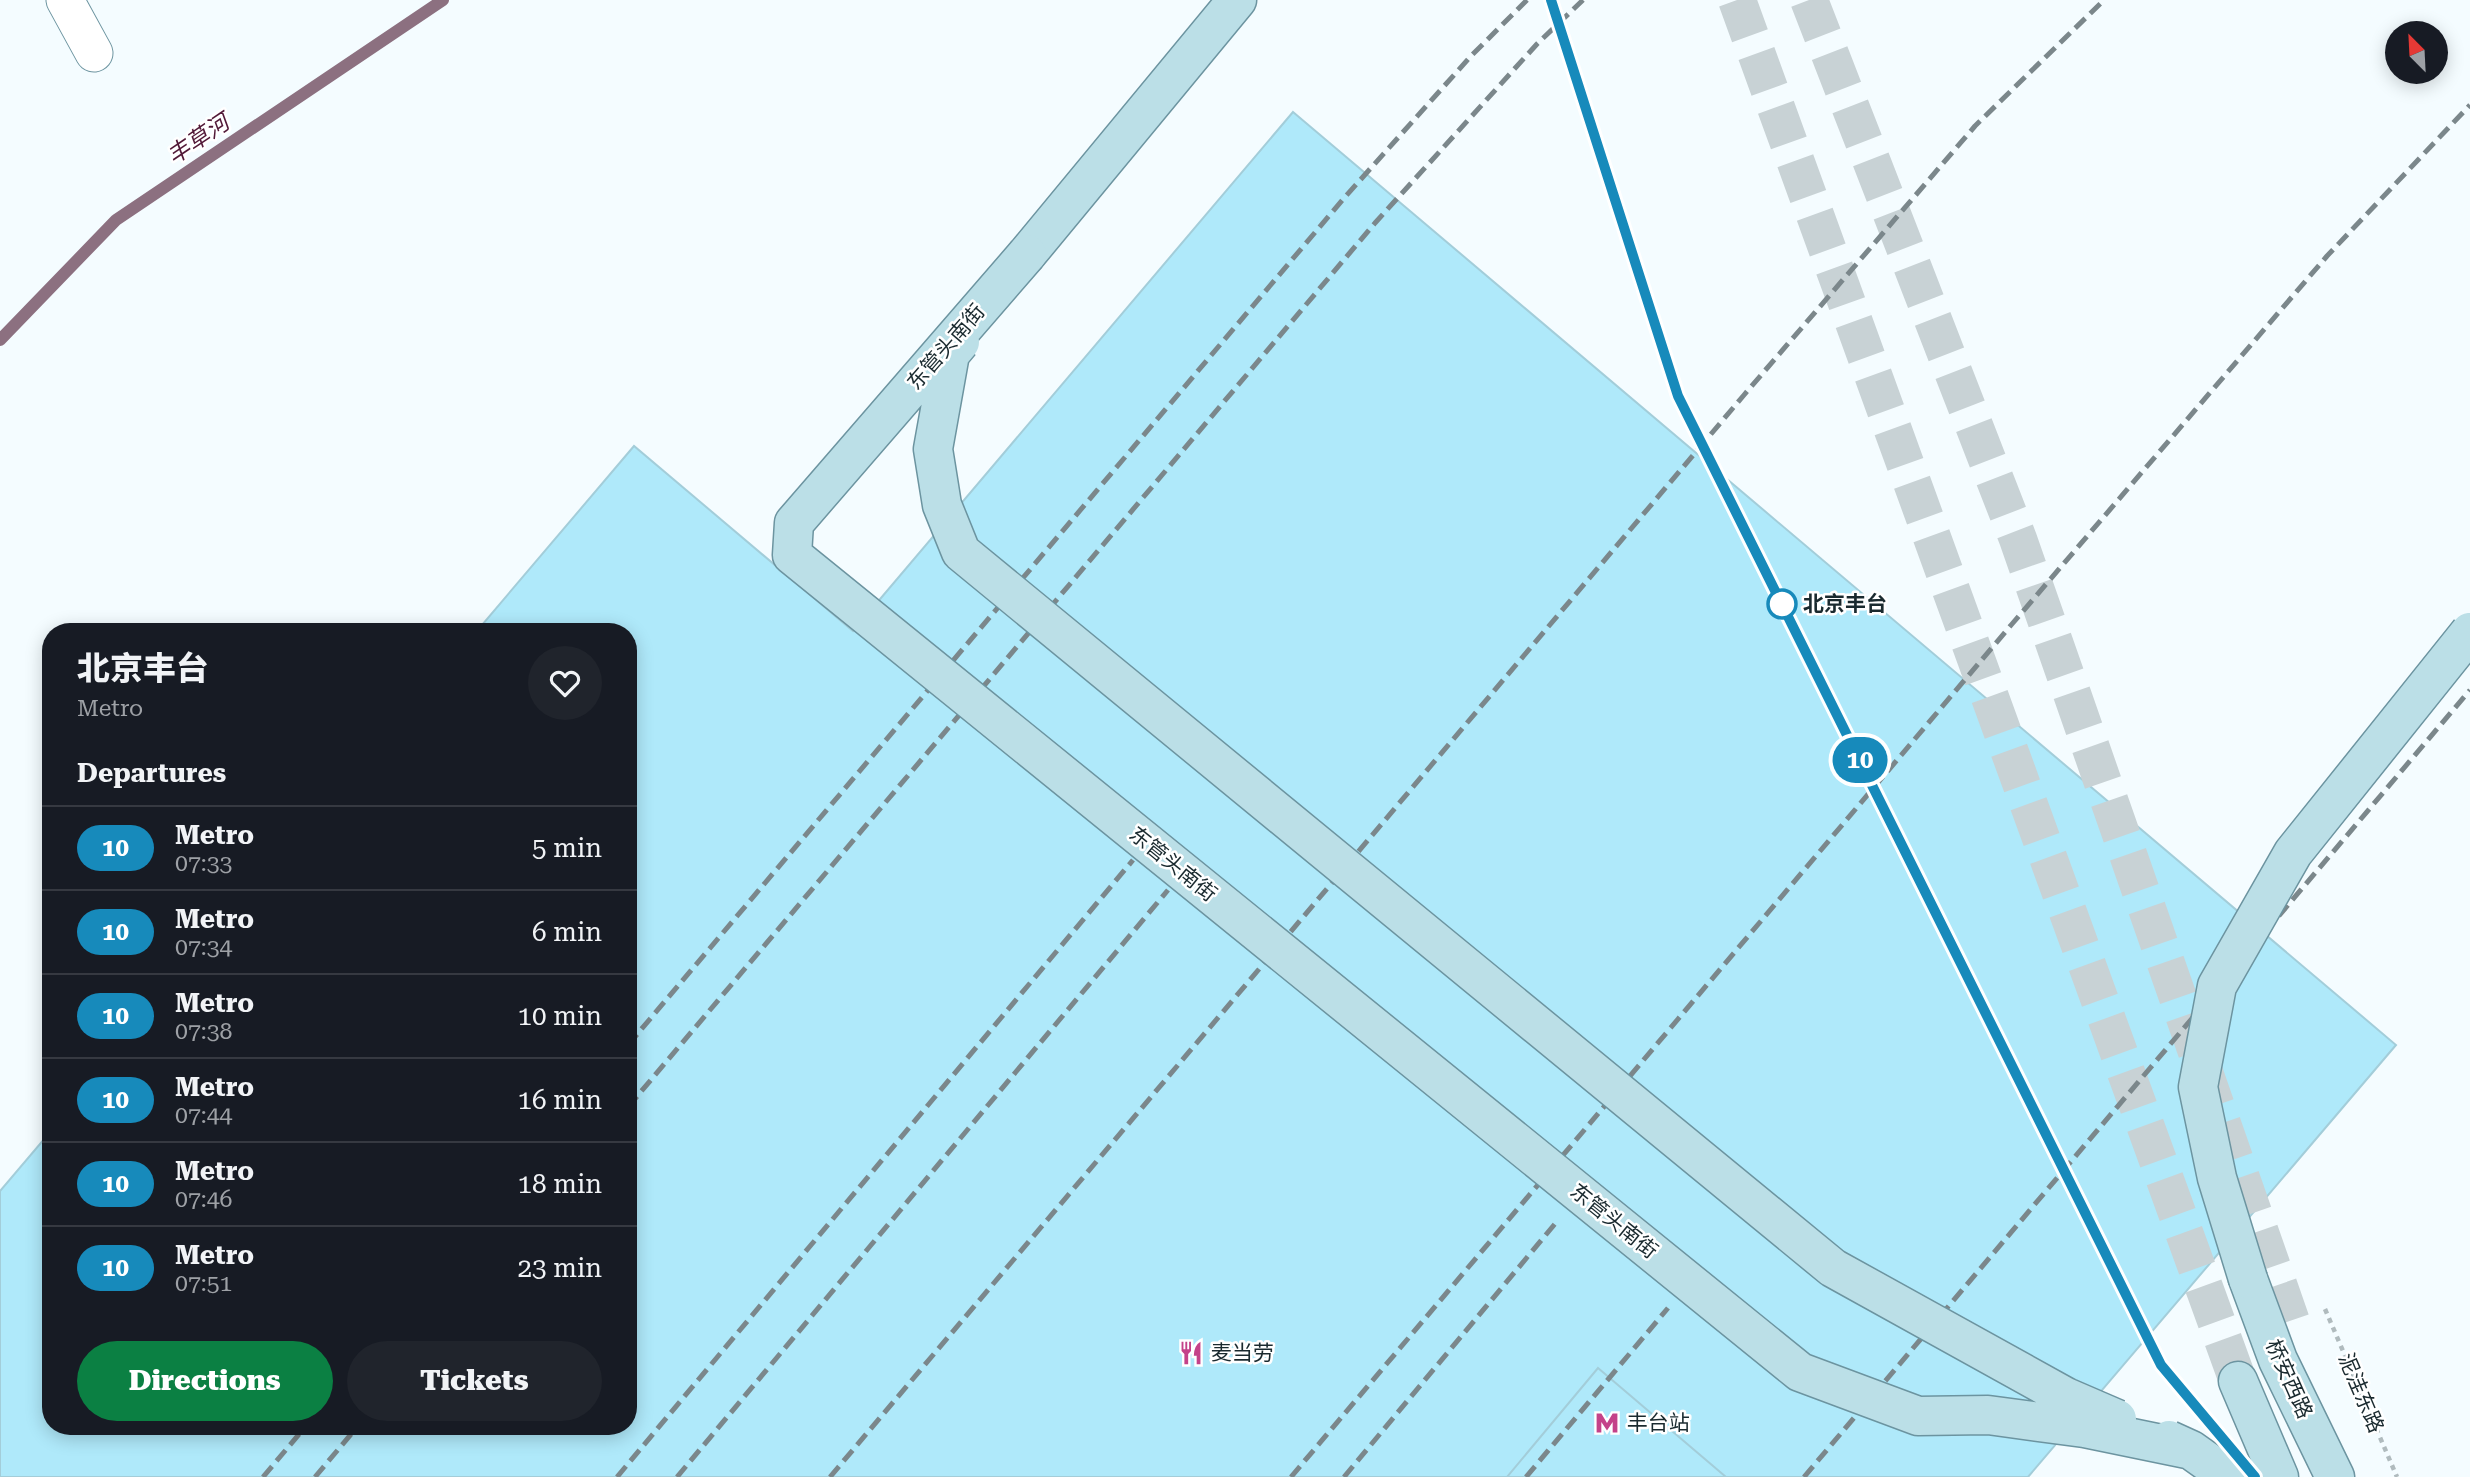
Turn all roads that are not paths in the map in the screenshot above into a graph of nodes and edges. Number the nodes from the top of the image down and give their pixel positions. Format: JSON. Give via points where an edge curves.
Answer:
{"nodes":[{"id":1,"x":65,"y":0,"type":"edge"},
{"id":2,"x":1237,"y":0,"type":"edge"},
{"id":3,"x":94,"y":53,"type":"dead end"},
{"id":4,"x":1027,"y":254,"type":"junction"},
{"id":5,"x":2470,"y":632,"type":"edge"},
{"id":6,"x":2295,"y":1332,"type":"tunnel mouth"},
{"id":7,"x":2238,"y":1381,"type":"tunnel mouth"},
{"id":8,"x":2191,"y":1450,"type":"junction"},
{"id":9,"x":2229,"y":1477,"type":"edge"},
{"id":10,"x":2279,"y":1477,"type":"edge"},
{"id":11,"x":2335,"y":1477,"type":"edge"},
{"id":12,"x":2357,"y":1477,"type":"edge"}],
"edges":[{"from":1,"to":3,"type":"street"},
{"from":2,"to":4,"type":"main road","name":"东管头南街"},
{"from":4,"to":8,"type":"main road","bridge":true,"via":[[950,355],[933,449],[942,505],[961,552],[1833,1268],[2066,1397]]},
{"from":4,"to":8,"type":"main road","name":"东管头南街","bridge":true,"via":[[794,523],[792,555],[1800,1371],[1918,1416],[1988,1415],[2084,1428]]},
{"from":5,"to":11,"type":"main road","name":"桥安西路","bridge":true,"via":[[2293,853],[2217,986],[2198,1087],[2217,1178],[2248,1279],[2278,1360]]},
{"from":6,"to":12,"type":"main road","name":"泥洼东路"},
{"from":7,"to":10,"type":"main road"},
{"from":8,"to":9,"type":"main road","bridge":true}]}
